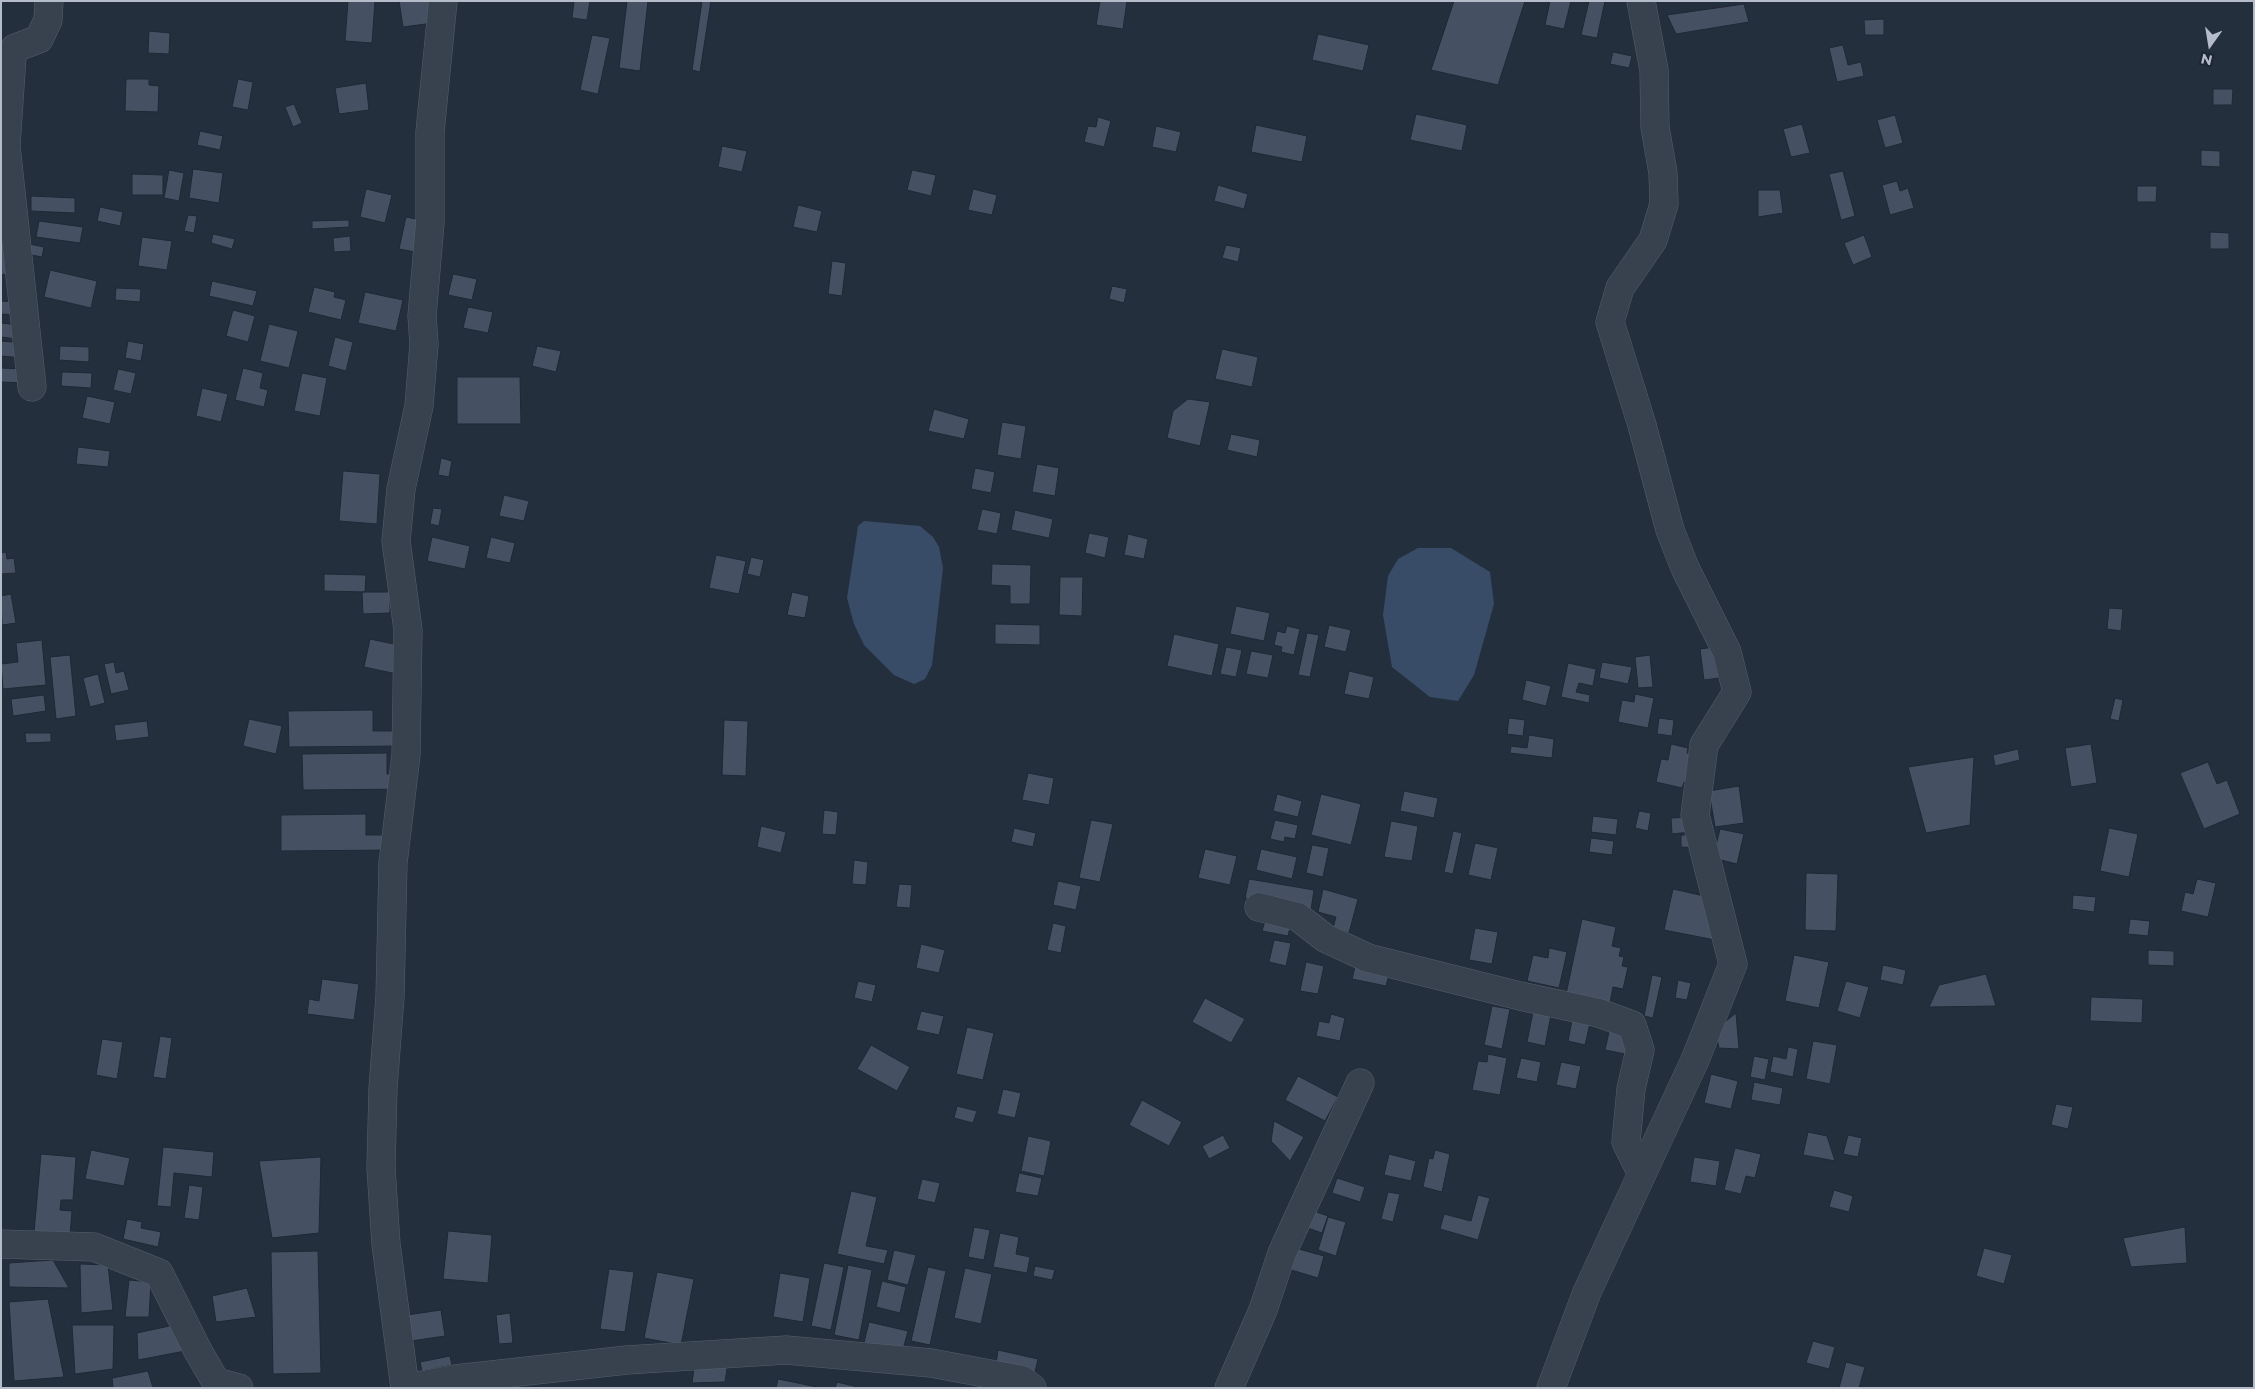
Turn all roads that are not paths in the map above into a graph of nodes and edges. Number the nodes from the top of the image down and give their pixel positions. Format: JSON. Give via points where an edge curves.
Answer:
{"nodes":[{"id":1,"x":49,"y":1,"type":"edge"},
{"id":2,"x":443,"y":1,"type":"edge"},
{"id":3,"x":1641,"y":1,"type":"edge"},
{"id":4,"x":32,"y":388,"type":"dead end"},
{"id":5,"x":1259,"y":907,"type":"dead end"},
{"id":6,"x":1360,"y":1083,"type":"dead end"},
{"id":7,"x":1642,"y":1174,"type":"junction"},
{"id":8,"x":1,"y":1244,"type":"edge"},
{"id":9,"x":221,"y":1386,"type":"edge"},
{"id":10,"x":406,"y":1388,"type":"edge"},
{"id":11,"x":1032,"y":1388,"type":"edge"},
{"id":12,"x":1229,"y":1388,"type":"edge"},
{"id":13,"x":1551,"y":1388,"type":"edge"}],
"edges":[{"from":1,"to":4,"type":"street","via":[[48,20],[39,39],[15,48],[12,56],[6,146]]},
{"from":2,"to":10,"type":"street","via":[[430,132],[430,223],[419,406],[401,490],[396,541],[408,630],[406,755],[393,863],[381,1168],[386,1244]]},
{"from":3,"to":7,"type":"street","via":[[1654,70],[1655,127],[1663,173],[1664,204],[1653,240],[1620,288],[1610,322],[1670,530],[1727,652],[1737,692],[1704,745],[1695,815],[1733,964],[1695,1060]]},
{"from":5,"to":7,"type":"street","via":[[1298,917],[1325,938],[1368,958],[1599,1013],[1632,1025],[1640,1050],[1631,1089],[1626,1142]]},
{"from":6,"to":12,"type":"street","via":[[1282,1253],[1263,1310]]},
{"from":7,"to":13,"type":"street","via":[[1587,1292]]},
{"from":8,"to":9,"type":"street","via":[[94,1247],[159,1273],[198,1351]]},
{"from":10,"to":11,"type":"street","via":[[455,1379],[627,1360],[786,1350],[931,1363],[1022,1380]]}]}
